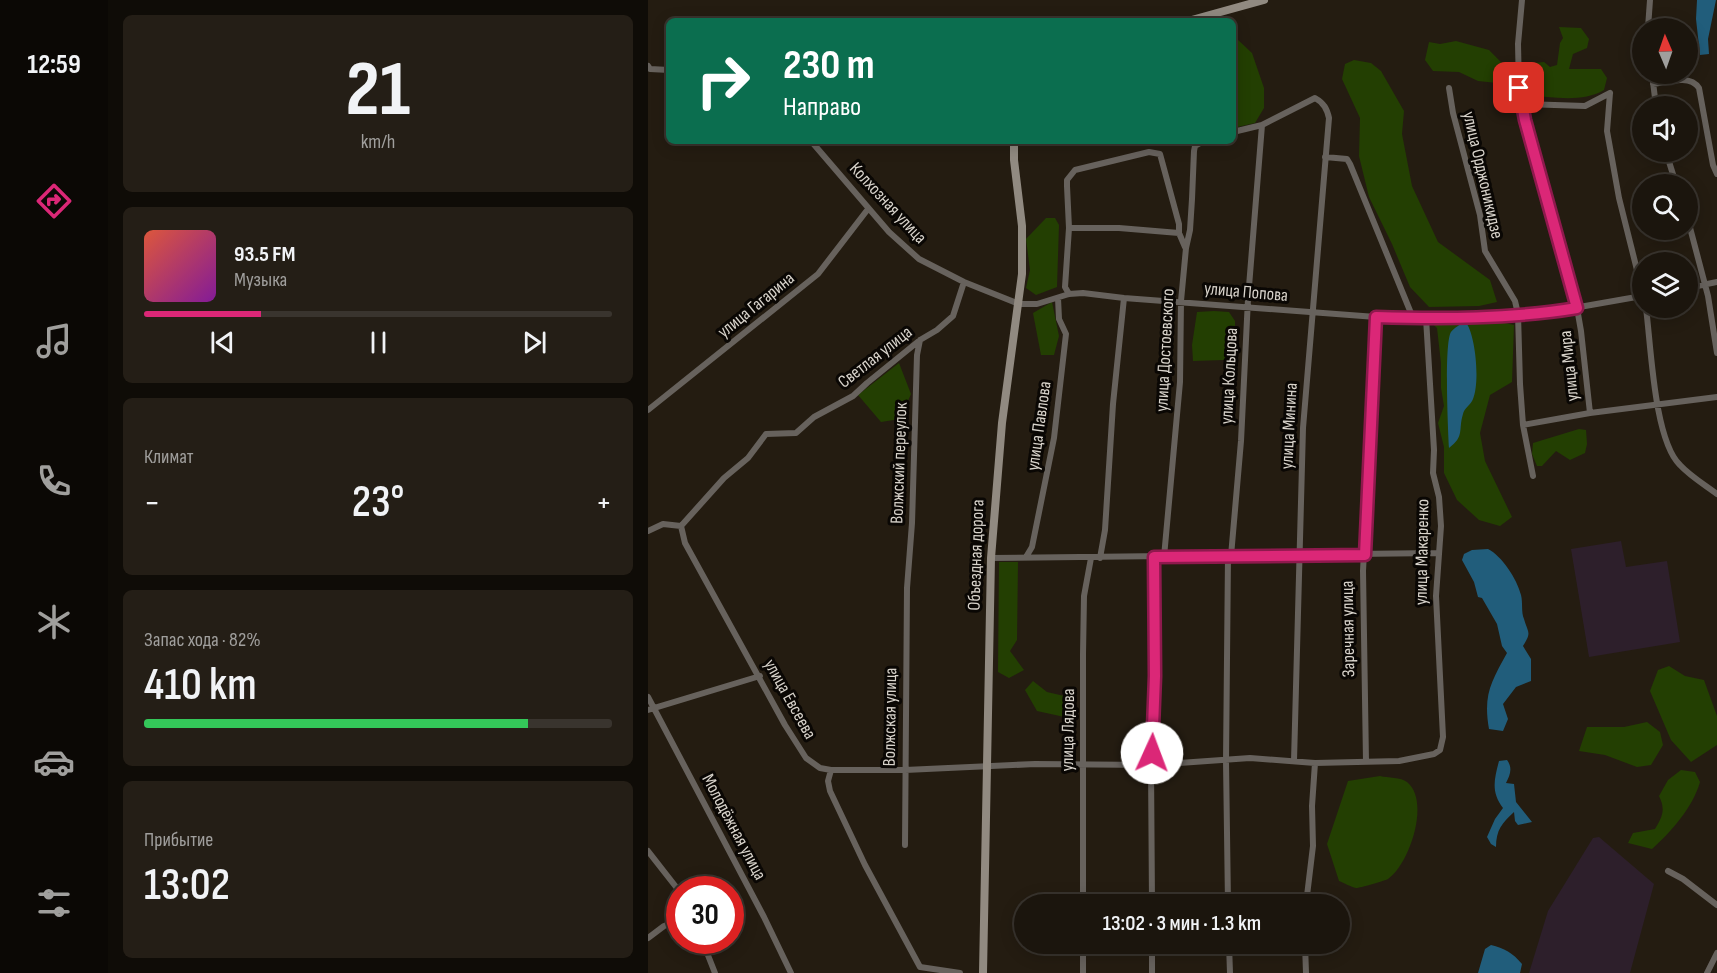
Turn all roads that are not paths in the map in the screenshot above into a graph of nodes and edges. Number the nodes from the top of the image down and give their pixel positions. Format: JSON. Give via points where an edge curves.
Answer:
{"nodes":[{"id":1,"x":1264,"y":0,"type":"edge"},
{"id":2,"x":1522,"y":0,"type":"edge"},
{"id":3,"x":1650,"y":0,"type":"edge"},
{"id":4,"x":1199,"y":18,"type":"edge"},
{"id":5,"x":1649,"y":18,"type":"edge"},
{"id":6,"x":649,"y":68,"type":"edge"},
{"id":7,"x":666,"y":70,"type":"edge"},
{"id":8,"x":1653,"y":84,"type":"edge"},
{"id":9,"x":1697,"y":84,"type":"edge"},
{"id":10,"x":1449,"y":88,"type":"dead end"},
{"id":11,"x":1655,"y":96,"type":"edge"},
{"id":12,"x":1522,"y":104,"type":"junction"},
{"id":13,"x":1262,"y":125,"type":"junction"},
{"id":14,"x":1236,"y":131,"type":"edge"},
{"id":15,"x":814,"y":144,"type":"edge"},
{"id":16,"x":1014,"y":144,"type":"edge"},
{"id":17,"x":1199,"y":144,"type":"edge"},
{"id":18,"x":1325,"y":157,"type":"junction"},
{"id":19,"x":1717,"y":174,"type":"edge"},
{"id":20,"x":868,"y":209,"type":"junction"},
{"id":21,"x":1069,"y":228,"type":"junction"},
{"id":22,"x":1179,"y":233,"type":"junction"},
{"id":23,"x":1693,"y":240,"type":"edge"},
{"id":24,"x":1185,"y":248,"type":"junction"},
{"id":25,"x":1632,"y":252,"type":"edge"},
{"id":26,"x":964,"y":282,"type":"junction"},
{"id":27,"x":1717,"y":282,"type":"edge"},
{"id":28,"x":1705,"y":284,"type":"junction"},
{"id":29,"x":1698,"y":286,"type":"edge"},
{"id":30,"x":1069,"y":294,"type":"junction"},
{"id":31,"x":1058,"y":298,"type":"junction"},
{"id":32,"x":1124,"y":298,"type":"junction"},
{"id":33,"x":1632,"y":298,"type":"edge"},
{"id":34,"x":1181,"y":301,"type":"junction"},
{"id":35,"x":1019,"y":304,"type":"junction"},
{"id":36,"x":1247,"y":307,"type":"junction"},
{"id":37,"x":1577,"y":308,"type":"junction"},
{"id":38,"x":1311,"y":312,"type":"junction"},
{"id":39,"x":1518,"y":314,"type":"junction"},
{"id":40,"x":1376,"y":317,"type":"junction"},
{"id":41,"x":1413,"y":318,"type":"junction"},
{"id":42,"x":1426,"y":318,"type":"junction"},
{"id":43,"x":1647,"y":318,"type":"edge"},
{"id":44,"x":920,"y":340,"type":"junction"},
{"id":45,"x":1717,"y":353,"type":"edge"},
{"id":46,"x":1717,"y":397,"type":"edge"},
{"id":47,"x":1658,"y":405,"type":"junction"},
{"id":48,"x":648,"y":410,"type":"edge"},
{"id":49,"x":1590,"y":413,"type":"junction"},
{"id":50,"x":1523,"y":425,"type":"junction"},
{"id":51,"x":1533,"y":476,"type":"dead end"},
{"id":52,"x":1717,"y":494,"type":"edge"},
{"id":53,"x":681,"y":526,"type":"junction"},
{"id":54,"x":648,"y":531,"type":"edge"},
{"id":55,"x":1438,"y":554,"type":"junction"},
{"id":56,"x":1365,"y":555,"type":"junction"},
{"id":57,"x":1229,"y":556,"type":"junction"},
{"id":58,"x":1298,"y":556,"type":"junction"},
{"id":59,"x":1026,"y":557,"type":"junction"},
{"id":60,"x":1154,"y":557,"type":"junction"},
{"id":61,"x":1164,"y":557,"type":"junction"},
{"id":62,"x":992,"y":558,"type":"junction"},
{"id":63,"x":1091,"y":558,"type":"junction"},
{"id":64,"x":1100,"y":558,"type":"junction"},
{"id":65,"x":907,"y":588,"type":"joint"},
{"id":66,"x":760,"y":676,"type":"junction"},
{"id":67,"x":648,"y":697,"type":"edge"},
{"id":68,"x":651,"y":709,"type":"edge"},
{"id":69,"x":1226,"y":761,"type":"junction"},
{"id":70,"x":1294,"y":761,"type":"junction"},
{"id":71,"x":1366,"y":762,"type":"junction"},
{"id":72,"x":1315,"y":764,"type":"junction"},
{"id":73,"x":1082,"y":765,"type":"junction"},
{"id":74,"x":1151,"y":765,"type":"junction"},
{"id":75,"x":988,"y":766,"type":"junction"},
{"id":76,"x":831,"y":770,"type":"junction"},
{"id":77,"x":905,"y":770,"type":"junction"},
{"id":78,"x":905,"y":845,"type":"dead end"},
{"id":79,"x":648,"y":851,"type":"edge"},
{"id":80,"x":1668,"y":871,"type":"dead end"},
{"id":81,"x":668,"y":876,"type":"edge"},
{"id":82,"x":1083,"y":894,"type":"edge"},
{"id":83,"x":1152,"y":894,"type":"edge"},
{"id":84,"x":1228,"y":894,"type":"edge"},
{"id":85,"x":1307,"y":894,"type":"edge"},
{"id":86,"x":1717,"y":905,"type":"edge"},
{"id":87,"x":666,"y":925,"type":"edge"},
{"id":88,"x":648,"y":938,"type":"edge"},
{"id":89,"x":1717,"y":953,"type":"edge"},
{"id":90,"x":708,"y":954,"type":"edge"},
{"id":91,"x":1083,"y":954,"type":"edge"},
{"id":92,"x":1152,"y":954,"type":"edge"},
{"id":93,"x":1229,"y":954,"type":"edge"},
{"id":94,"x":1305,"y":954,"type":"edge"},
{"id":95,"x":715,"y":973,"type":"edge"},
{"id":96,"x":791,"y":973,"type":"edge"},
{"id":97,"x":960,"y":973,"type":"edge"},
{"id":98,"x":983,"y":973,"type":"edge"},
{"id":99,"x":1083,"y":973,"type":"edge"},
{"id":100,"x":1152,"y":973,"type":"edge"},
{"id":101,"x":1230,"y":973,"type":"edge"},
{"id":102,"x":1306,"y":973,"type":"edge"},
{"id":103,"x":1707,"y":973,"type":"edge"}],
"edges":[{"from":1,"to":4,"type":"main road"},
{"from":2,"to":12,"type":"street","name":"улица Мира","via":[[1517,68]]},
{"from":3,"to":5,"type":"street"},
{"from":6,"to":7,"type":"street"},
{"from":8,"to":11,"type":"street"},
{"from":9,"to":19,"type":"street"},
{"from":10,"to":39,"type":"street","name":"улица Орджоникидзе","via":[[1485,251],[1515,301]]},
{"from":12,"to":25,"type":"street","via":[[1585,106],[1610,93],[1607,131]]},
{"from":12,"to":37,"type":"street","name":"улица Мира"},
{"from":13,"to":14,"type":"street"},
{"from":13,"to":18,"type":"street","name":"улица Минина","via":[[1316,98],[1327,109],[1329,118]]},
{"from":13,"to":36,"type":"street","name":"улица Кольцова"},
{"from":15,"to":20,"type":"street","name":"Колхозная улица"},
{"from":16,"to":35,"type":"main road","name":"Объездная дорога","via":[[1023,245]]},
{"from":17,"to":24,"type":"street","name":"улица Достоевского","via":[[1195,146],[1190,230]]},
{"from":18,"to":38,"type":"street","name":"улица Минина"},
{"from":18,"to":41,"type":"street","via":[[1347,159],[1350,164]]},
{"from":20,"to":26,"type":"street","name":"Колхозная улица","via":[[919,259]]},
{"from":20,"to":48,"type":"street","name":"улица Гагарина","via":[[818,274]]},
{"from":21,"to":22,"type":"street"},
{"from":21,"to":22,"type":"street","via":[[1067,180],[1075,171],[1149,152],[1160,154]]},
{"from":21,"to":30,"type":"street","via":[[1065,287]]},
{"from":22,"to":24,"type":"street"},
{"from":23,"to":28,"type":"street"},
{"from":24,"to":34,"type":"street","name":"улица Достоевского"},
{"from":26,"to":35,"type":"street","name":"Колхозная улица"},
{"from":26,"to":44,"type":"street","name":"Светлая улица","via":[[953,316]]},
{"from":27,"to":28,"type":"street"},
{"from":28,"to":29,"type":"street"},
{"from":28,"to":45,"type":"street"},
{"from":30,"to":31,"type":"street","name":"улица Попова"},
{"from":30,"to":32,"type":"street","name":"улица Попова"},
{"from":31,"to":35,"type":"street","name":"улица Попова"},
{"from":31,"to":59,"type":"street","name":"улица Павлова","via":[[1059,319],[1066,334],[1054,438],[1032,546]]},
{"from":32,"to":34,"type":"street","name":"улица Попова"},
{"from":32,"to":64,"type":"street"},
{"from":33,"to":37,"type":"street","name":"улица Попова"},
{"from":34,"to":36,"type":"street","name":"улица Попова"},
{"from":34,"to":61,"type":"street","name":"улица Достоевского","via":[[1180,382]]},
{"from":35,"to":62,"type":"main road","name":"Объездная дорога","via":[[1002,423]]},
{"from":36,"to":38,"type":"street","name":"улица Попова"},
{"from":36,"to":57,"type":"street","name":"улица Кольцова"},
{"from":37,"to":39,"type":"street","name":"улица Попова"},
{"from":37,"to":49,"type":"street","name":"улица Мира"},
{"from":38,"to":40,"type":"street","name":"улица Попова"},
{"from":38,"to":58,"type":"street","name":"улица Минина"},
{"from":39,"to":42,"type":"street","name":"улица Попова"},
{"from":39,"to":50,"type":"street","name":"улица Орджоникидзе"},
{"from":40,"to":41,"type":"street","name":"улица Попова"},
{"from":40,"to":56,"type":"street","name":"Заречная улица"},
{"from":41,"to":42,"type":"street","name":"улица Попова"},
{"from":42,"to":55,"type":"street","name":"улица Макаренко","via":[[1433,473],[1441,526]]},
{"from":43,"to":47,"type":"street"},
{"from":44,"to":53,"type":"street","name":"Светлая улица","via":[[853,396],[814,417],[796,433],[766,434],[748,458],[724,478]]},
{"from":44,"to":65,"type":"street","name":"Волжский переулок"},
{"from":46,"to":47,"type":"street"},
{"from":47,"to":49,"type":"street"},
{"from":47,"to":52,"type":"street","via":[[1665,441],[1679,465]]},
{"from":49,"to":50,"type":"street"},
{"from":50,"to":51,"type":"street","name":"улица Орджоникидзе"},
{"from":53,"to":54,"type":"street","via":[[663,524]]},
{"from":53,"to":66,"type":"street","name":"улица Евсеева","via":[[685,543]]},
{"from":55,"to":56,"type":"street"},
{"from":55,"to":71,"type":"street","name":"улица Макаренко","via":[[1436,615],[1443,737],[1440,750],[1419,758]]},
{"from":56,"to":58,"type":"street"},
{"from":56,"to":71,"type":"street","name":"Заречная улица"},
{"from":57,"to":58,"type":"street"},
{"from":57,"to":61,"type":"street"},
{"from":57,"to":69,"type":"street","name":"улица Кольцова"},
{"from":58,"to":70,"type":"street","name":"улица Минина"},
{"from":59,"to":62,"type":"street"},
{"from":59,"to":63,"type":"street"},
{"from":60,"to":61,"type":"street"},
{"from":60,"to":64,"type":"street"},
{"from":60,"to":74,"type":"street"},
{"from":62,"to":75,"type":"main road","name":"Объездная дорога"},
{"from":63,"to":64,"type":"street"},
{"from":63,"to":73,"type":"street","name":"улица Лядова","via":[[1084,596]]},
{"from":65,"to":77,"type":"street","name":"Волжская улица"},
{"from":66,"to":68,"type":"street"},
{"from":66,"to":76,"type":"street","name":"улица Евсеева","via":[[806,758]]},
{"from":67,"to":68,"type":"street","name":"Молодёжная улица"},
{"from":68,"to":96,"type":"street","name":"Молодёжная улица"},
{"from":69,"to":70,"type":"street"},
{"from":69,"to":74,"type":"street"},
{"from":69,"to":84,"type":"street","name":"улица Кольцова"},
{"from":70,"to":72,"type":"street"},
{"from":71,"to":72,"type":"street"},
{"from":72,"to":85,"type":"street"},
{"from":73,"to":74,"type":"street"},
{"from":73,"to":75,"type":"street"},
{"from":73,"to":82,"type":"street","name":"улица Лядова"},
{"from":74,"to":83,"type":"street"},
{"from":75,"to":77,"type":"street"},
{"from":75,"to":98,"type":"main road","name":"Объездная дорога"},
{"from":76,"to":77,"type":"street"},
{"from":76,"to":97,"type":"street","via":[[830,791],[920,967]]},
{"from":77,"to":78,"type":"street","name":"Волжская улица"},
{"from":79,"to":81,"type":"street"},
{"from":80,"to":86,"type":"street"},
{"from":87,"to":88,"type":"street"},
{"from":89,"to":103,"type":"street"},
{"from":90,"to":95,"type":"street"},
{"from":91,"to":99,"type":"street"},
{"from":92,"to":100,"type":"street"},
{"from":93,"to":101,"type":"street"},
{"from":94,"to":102,"type":"street"}]}
